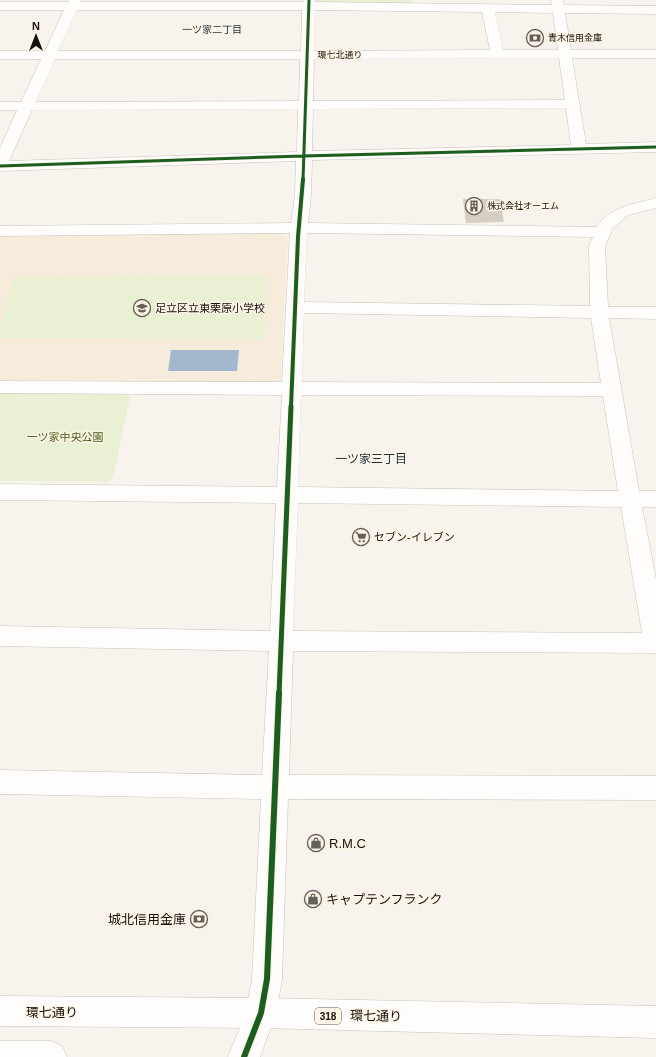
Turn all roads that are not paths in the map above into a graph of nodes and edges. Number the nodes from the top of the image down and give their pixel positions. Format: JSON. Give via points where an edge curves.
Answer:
{"nodes":[{"id":1,"x":73,"y":3,"type":"edge"},
{"id":2,"x":309,"y":3,"type":"edge"},
{"id":3,"x":558,"y":5,"type":"edge"},
{"id":4,"x":0,"y":6,"type":"edge"},
{"id":5,"x":488,"y":9,"type":"junction"},
{"id":6,"x":656,"y":10,"type":"edge"},
{"id":7,"x":496,"y":54,"type":"junction"},
{"id":8,"x":564,"y":54,"type":"junction"},
{"id":9,"x":656,"y":54,"type":"edge"},
{"id":10,"x":0,"y":55,"type":"edge"},
{"id":11,"x":50,"y":55,"type":"junction"},
{"id":12,"x":307,"y":55,"type":"junction"},
{"id":13,"x":572,"y":104,"type":"junction"},
{"id":14,"x":305,"y":105,"type":"junction"},
{"id":15,"x":0,"y":106,"type":"edge"},
{"id":16,"x":26,"y":106,"type":"junction"},
{"id":17,"x":656,"y":147,"type":"edge"},
{"id":18,"x":579,"y":149,"type":"junction"},
{"id":19,"x":303,"y":156,"type":"junction"},
{"id":20,"x":0,"y":165,"type":"edge"},
{"id":21,"x":656,"y":203,"type":"edge"},
{"id":22,"x":299,"y":228,"type":"junction"},
{"id":23,"x":0,"y":231,"type":"edge"},
{"id":24,"x":602,"y":232,"type":"junction"},
{"id":25,"x":295,"y":307,"type":"junction"},
{"id":26,"x":599,"y":312,"type":"junction"},
{"id":27,"x":656,"y":313,"type":"edge"},
{"id":28,"x":0,"y":387,"type":"edge"},
{"id":29,"x":292,"y":389,"type":"junction"},
{"id":30,"x":613,"y":390,"type":"junction"},
{"id":31,"x":0,"y":492,"type":"edge"},
{"id":32,"x":288,"y":494,"type":"junction"},
{"id":33,"x":630,"y":499,"type":"junction"},
{"id":34,"x":656,"y":499,"type":"edge"},
{"id":35,"x":0,"y":636,"type":"edge"},
{"id":36,"x":282,"y":641,"type":"junction"},
{"id":37,"x":656,"y":643,"type":"edge"},
{"id":38,"x":0,"y":782,"type":"edge"},
{"id":39,"x":275,"y":787,"type":"junction"},
{"id":40,"x":656,"y":788,"type":"edge"},
{"id":41,"x":0,"y":1011,"type":"edge"},
{"id":42,"x":261,"y":1014,"type":"junction"},
{"id":43,"x":656,"y":1022,"type":"edge"},
{"id":44,"x":0,"y":1057,"type":"edge"},
{"id":45,"x":50,"y":1057,"type":"edge"},
{"id":46,"x":244,"y":1057,"type":"edge"}],
"edges":[{"from":1,"to":2,"type":"street"},
{"from":1,"to":4,"type":"street"},
{"from":1,"to":11,"type":"street"},
{"from":2,"to":5,"type":"street"},
{"from":2,"to":12,"type":"street"},
{"from":3,"to":5,"type":"street"},
{"from":3,"to":6,"type":"street"},
{"from":3,"to":8,"type":"street"},
{"from":5,"to":7,"type":"street"},
{"from":7,"to":8,"type":"street","name":"環七北通り"},
{"from":7,"to":12,"type":"street","name":"環七北通り"},
{"from":8,"to":9,"type":"street","name":"環七北通り"},
{"from":8,"to":13,"type":"street"},
{"from":10,"to":11,"type":"street","name":"環七北通り"},
{"from":11,"to":12,"type":"street","name":"環七北通り"},
{"from":11,"to":16,"type":"street"},
{"from":12,"to":14,"type":"street"},
{"from":13,"to":14,"type":"street"},
{"from":13,"to":18,"type":"street"},
{"from":14,"to":16,"type":"street"},
{"from":14,"to":19,"type":"street"},
{"from":15,"to":16,"type":"street"},
{"from":16,"to":20,"type":"street"},
{"from":17,"to":18,"type":"street"},
{"from":18,"to":19,"type":"street"},
{"from":19,"to":20,"type":"street"},
{"from":19,"to":22,"type":"street","via":[[303,195]]},
{"from":21,"to":24,"type":"street","via":[[622,212]]},
{"from":22,"to":23,"type":"street"},
{"from":22,"to":24,"type":"street"},
{"from":22,"to":25,"type":"street"},
{"from":24,"to":26,"type":"street","via":[[598,246]]},
{"from":25,"to":26,"type":"street"},
{"from":25,"to":29,"type":"street"},
{"from":26,"to":27,"type":"street"},
{"from":26,"to":30,"type":"street"},
{"from":28,"to":29,"type":"street"},
{"from":29,"to":30,"type":"street"},
{"from":29,"to":32,"type":"street"},
{"from":30,"to":33,"type":"street"},
{"from":31,"to":32,"type":"street"},
{"from":32,"to":33,"type":"street"},
{"from":32,"to":36,"type":"street"},
{"from":33,"to":34,"type":"street"},
{"from":33,"to":37,"type":"street"},
{"from":35,"to":36,"type":"street"},
{"from":36,"to":37,"type":"street"},
{"from":36,"to":39,"type":"street"},
{"from":38,"to":39,"type":"street"},
{"from":39,"to":40,"type":"street"},
{"from":39,"to":42,"type":"street","via":[[267,979]]},
{"from":41,"to":42,"type":"street","name":"環七通り","number":"318"},
{"from":42,"to":43,"type":"street","name":"環七通り","number":"318"},
{"from":42,"to":46,"type":"street"},
{"from":44,"to":45,"type":"street"}]}
